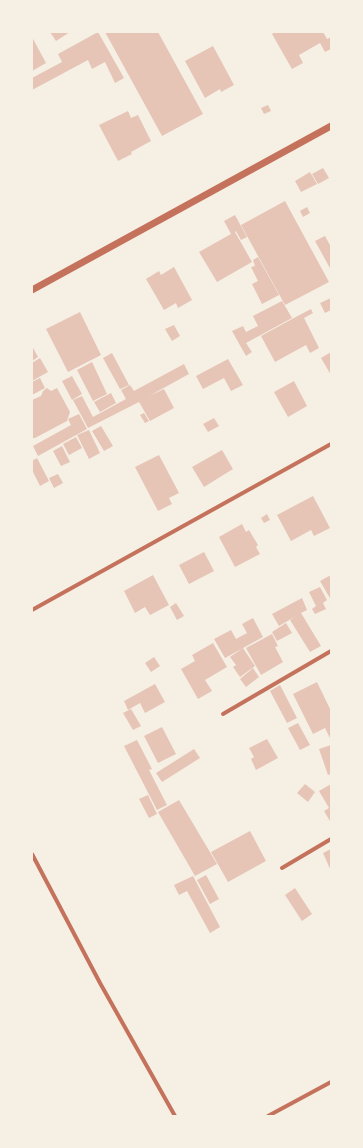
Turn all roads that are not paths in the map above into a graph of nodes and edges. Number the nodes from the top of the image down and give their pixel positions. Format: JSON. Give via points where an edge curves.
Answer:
{"nodes":[{"id":1,"x":331,"y":126,"type":"edge"},
{"id":2,"x":32,"y":290,"type":"edge"},
{"id":3,"x":331,"y":444,"type":"edge"},
{"id":4,"x":32,"y":610,"type":"edge"},
{"id":5,"x":331,"y":651,"type":"edge"},
{"id":6,"x":223,"y":714,"type":"dead end"},
{"id":7,"x":331,"y":839,"type":"edge"},
{"id":8,"x":32,"y":854,"type":"edge"},
{"id":9,"x":282,"y":868,"type":"dead end"},
{"id":10,"x":331,"y":1082,"type":"edge"},
{"id":11,"x":175,"y":1116,"type":"edge"},
{"id":12,"x":268,"y":1116,"type":"edge"}],
"edges":[{"from":1,"to":2,"type":"street"},
{"from":3,"to":4,"type":"street"},
{"from":5,"to":6,"type":"street"},
{"from":7,"to":9,"type":"street"},
{"from":8,"to":11,"type":"street","via":[[100,983]]},
{"from":10,"to":12,"type":"street"}]}
